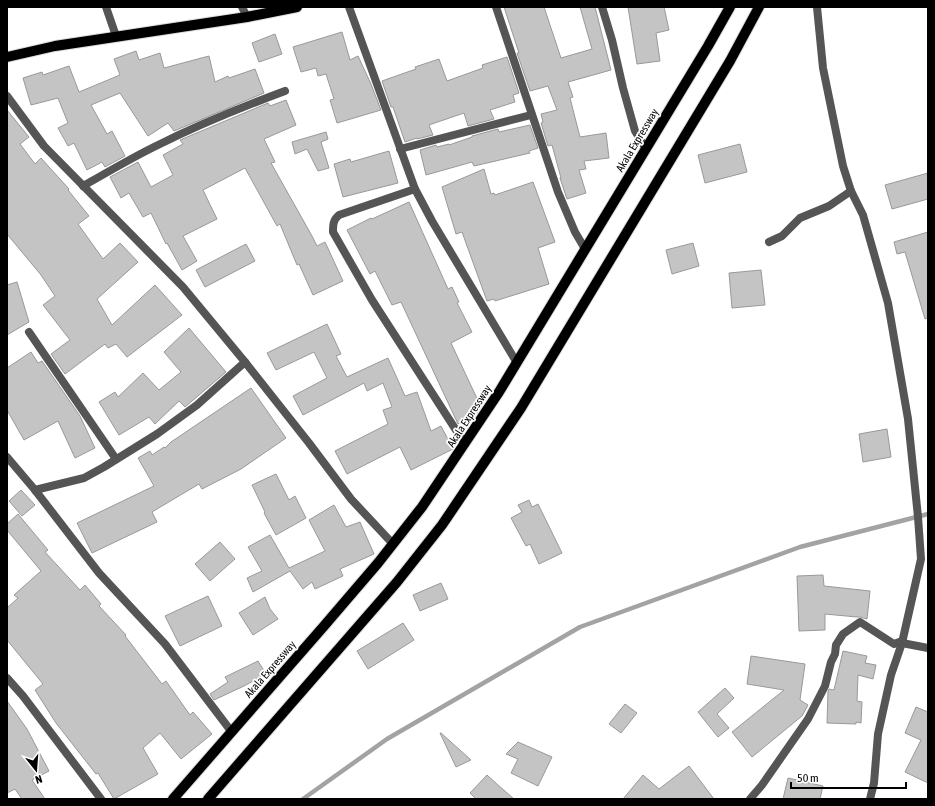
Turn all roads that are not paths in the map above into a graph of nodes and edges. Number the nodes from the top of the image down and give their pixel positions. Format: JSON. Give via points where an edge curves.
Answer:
{"nodes":[{"id":1,"x":106,"y":7,"type":"edge"},
{"id":2,"x":242,"y":7,"type":"edge"},
{"id":3,"x":297,"y":7,"type":"edge"},
{"id":4,"x":349,"y":7,"type":"edge"},
{"id":5,"x":496,"y":7,"type":"edge"},
{"id":6,"x":602,"y":7,"type":"edge"},
{"id":7,"x":730,"y":7,"type":"edge"},
{"id":8,"x":759,"y":7,"type":"edge"},
{"id":9,"x":817,"y":7,"type":"edge"},
{"id":10,"x":247,"y":17,"type":"junction"},
{"id":11,"x":116,"y":36,"type":"junction"},
{"id":12,"x":7,"y":57,"type":"edge"},
{"id":13,"x":285,"y":91,"type":"dead end"},
{"id":14,"x":7,"y":96,"type":"edge"},
{"id":15,"x":531,"y":115,"type":"junction"},
{"id":16,"x":646,"y":149,"type":"junction"},
{"id":17,"x":400,"y":150,"type":"junction"},
{"id":18,"x":83,"y":186,"type":"junction"},
{"id":19,"x":415,"y":189,"type":"junction"},
{"id":20,"x":851,"y":191,"type":"junction"},
{"id":21,"x":769,"y":242,"type":"dead end"},
{"id":22,"x":586,"y":249,"type":"junction"},
{"id":23,"x":29,"y":332,"type":"dead end"},
{"id":24,"x":245,"y":362,"type":"junction"},
{"id":25,"x":517,"y":363,"type":"junction"},
{"id":26,"x":465,"y":444,"type":"junction"},
{"id":27,"x":7,"y":458,"type":"edge"},
{"id":28,"x":116,"y":459,"type":"junction"},
{"id":29,"x":35,"y":490,"type":"junction"},
{"id":30,"x":393,"y":544,"type":"junction"},
{"id":31,"x":902,"y":642,"type":"junction"},
{"id":32,"x":928,"y":648,"type":"edge"},
{"id":33,"x":7,"y":678,"type":"edge"},
{"id":34,"x":231,"y":731,"type":"junction"},
{"id":35,"x":101,"y":799,"type":"edge"},
{"id":36,"x":173,"y":799,"type":"edge"},
{"id":37,"x":208,"y":799,"type":"edge"},
{"id":38,"x":750,"y":799,"type":"edge"},
{"id":39,"x":870,"y":799,"type":"edge"}],
"edges":[{"from":1,"to":11,"type":"street"},
{"from":2,"to":10,"type":"street"},
{"from":3,"to":10,"type":"main road"},
{"from":4,"to":17,"type":"street"},
{"from":5,"to":15,"type":"street"},
{"from":6,"to":16,"type":"street","via":[[635,131]]},
{"from":7,"to":16,"type":"main road","name":"Akala Expressway"},
{"from":8,"to":37,"type":"main road","via":[[730,61],[521,408],[442,525],[397,582]]},
{"from":9,"to":20,"type":"street","via":[[823,68],[843,166]]},
{"from":10,"to":11,"type":"main road"},
{"from":11,"to":12,"type":"main road"},
{"from":13,"to":18,"type":"street","via":[[184,132]]},
{"from":14,"to":18,"type":"street","via":[[44,146]]},
{"from":15,"to":17,"type":"street"},
{"from":15,"to":22,"type":"street","via":[[558,192],[575,232]]},
{"from":16,"to":22,"type":"main road","name":"Akala Expressway"},
{"from":17,"to":19,"type":"street"},
{"from":18,"to":24,"type":"street","via":[[183,287]]},
{"from":19,"to":25,"type":"street","via":[[432,222]]},
{"from":19,"to":26,"type":"street","via":[[339,215],[333,223],[333,232],[372,300]]},
{"from":20,"to":21,"type":"street","via":[[829,206],[800,218],[782,236]]},
{"from":20,"to":31,"type":"street","via":[[863,215],[888,303],[909,434],[921,559]]},
{"from":22,"to":25,"type":"main road","name":"Akala Expressway"},
{"from":23,"to":28,"type":"street"},
{"from":24,"to":28,"type":"street","via":[[197,404],[157,434]]},
{"from":24,"to":30,"type":"street","via":[[351,499]]},
{"from":25,"to":26,"type":"main road","name":"Akala Expressway"},
{"from":26,"to":30,"type":"main road","name":"Akala Expressway"},
{"from":27,"to":29,"type":"street"},
{"from":28,"to":29,"type":"street","via":[[84,478]]},
{"from":29,"to":34,"type":"street","via":[[99,573],[165,644]]},
{"from":30,"to":34,"type":"main road","name":"Akala Expressway"},
{"from":31,"to":32,"type":"street"},
{"from":31,"to":38,"type":"street","via":[[894,644],[860,622],[843,634],[836,646],[825,686],[808,719]]},
{"from":31,"to":39,"type":"street","via":[[891,675],[878,734],[874,783]]},
{"from":33,"to":35,"type":"street"},
{"from":34,"to":36,"type":"main road","name":"Akala Expressway"}]}
